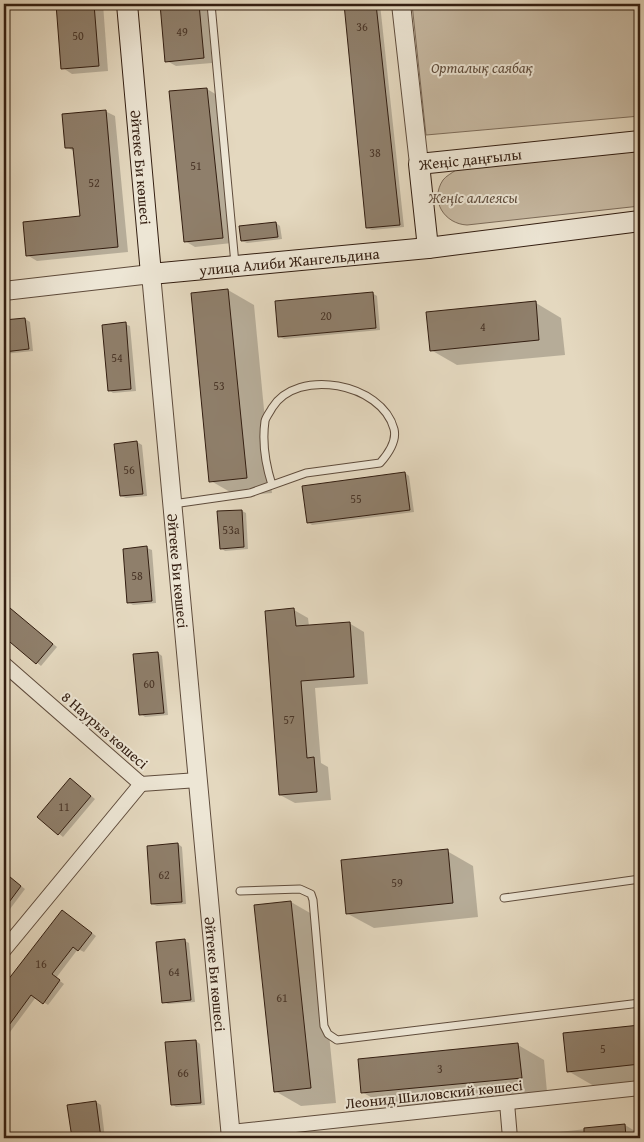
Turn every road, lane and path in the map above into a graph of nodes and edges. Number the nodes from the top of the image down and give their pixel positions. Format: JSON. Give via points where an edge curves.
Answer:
{"nodes":[{"id":1,"x":127,"y":4,"type":"edge"},
{"id":2,"x":211,"y":4,"type":"edge"},
{"id":3,"x":401,"y":4,"type":"edge"},
{"id":4,"x":640,"y":141,"type":"edge"},
{"id":5,"x":419,"y":164,"type":"junction"},
{"id":6,"x":640,"y":222,"type":"edge"},
{"id":7,"x":428,"y":248,"type":"junction"},
{"id":8,"x":236,"y":267,"type":"junction"},
{"id":9,"x":151,"y":274,"type":"junction"},
{"id":10,"x":5,"y":287,"type":"edge"},
{"id":11,"x":272,"y":485,"type":"junction"},
{"id":12,"x":172,"y":504,"type":"junction"},
{"id":13,"x":4,"y":664,"type":"edge"},
{"id":14,"x":198,"y":780,"type":"junction"},
{"id":15,"x":141,"y":784,"type":"junction"},
{"id":16,"x":640,"y":879,"type":"edge"},
{"id":17,"x":240,"y":891,"type":"dead end"},
{"id":18,"x":504,"y":898,"type":"dead end"},
{"id":19,"x":4,"y":950,"type":"edge"},
{"id":20,"x":640,"y":1003,"type":"edge"},
{"id":21,"x":640,"y":1088,"type":"edge"},
{"id":22,"x":507,"y":1103,"type":"junction"},
{"id":23,"x":231,"y":1135,"type":"edge"},
{"id":24,"x":510,"y":1138,"type":"edge"}],
"edges":[{"from":1,"to":9,"type":"main road","name":"Әйтеке Би көшесі"},
{"from":2,"to":8,"type":"lane"},
{"from":3,"to":5,"type":"street"},
{"from":4,"to":5,"type":"main road","name":"Жеңіс даңғылы"},
{"from":5,"to":7,"type":"main road","name":"Жеңіс даңғылы"},
{"from":6,"to":7,"type":"main road"},
{"from":7,"to":8,"type":"main road","name":"улица Алиби Жангельдина"},
{"from":8,"to":9,"type":"main road","name":"улица Алиби Жангельдина"},
{"from":9,"to":10,"type":"street"},
{"from":9,"to":12,"type":"street","name":"Әйтеке Би көшесі"},
{"from":11,"to":11,"type":"lane","via":[[306,473],[380,462],[391,449],[395,430],[383,407],[361,393],[326,384],[297,387],[277,400],[265,420],[266,467]]},
{"from":11,"to":12,"type":"lane","via":[[250,493]]},
{"from":12,"to":14,"type":"street","name":"Әйтеке Би көшесі"},
{"from":13,"to":15,"type":"street","name":"8 Наурыз көшесі"},
{"from":14,"to":15,"type":"street","name":"8 Наурыз көшесі"},
{"from":14,"to":23,"type":"street","name":"Әйтеке Би көшесі"},
{"from":15,"to":19,"type":"street"},
{"from":16,"to":18,"type":"lane"},
{"from":17,"to":20,"type":"lane","via":[[300,889],[311,894],[324,1026],[328,1034],[337,1040]]},
{"from":21,"to":22,"type":"street","name":"Леонид Шиловский көшесі"},
{"from":22,"to":23,"type":"street","name":"Леонид Шиловский көшесі"},
{"from":22,"to":24,"type":"street"}]}
